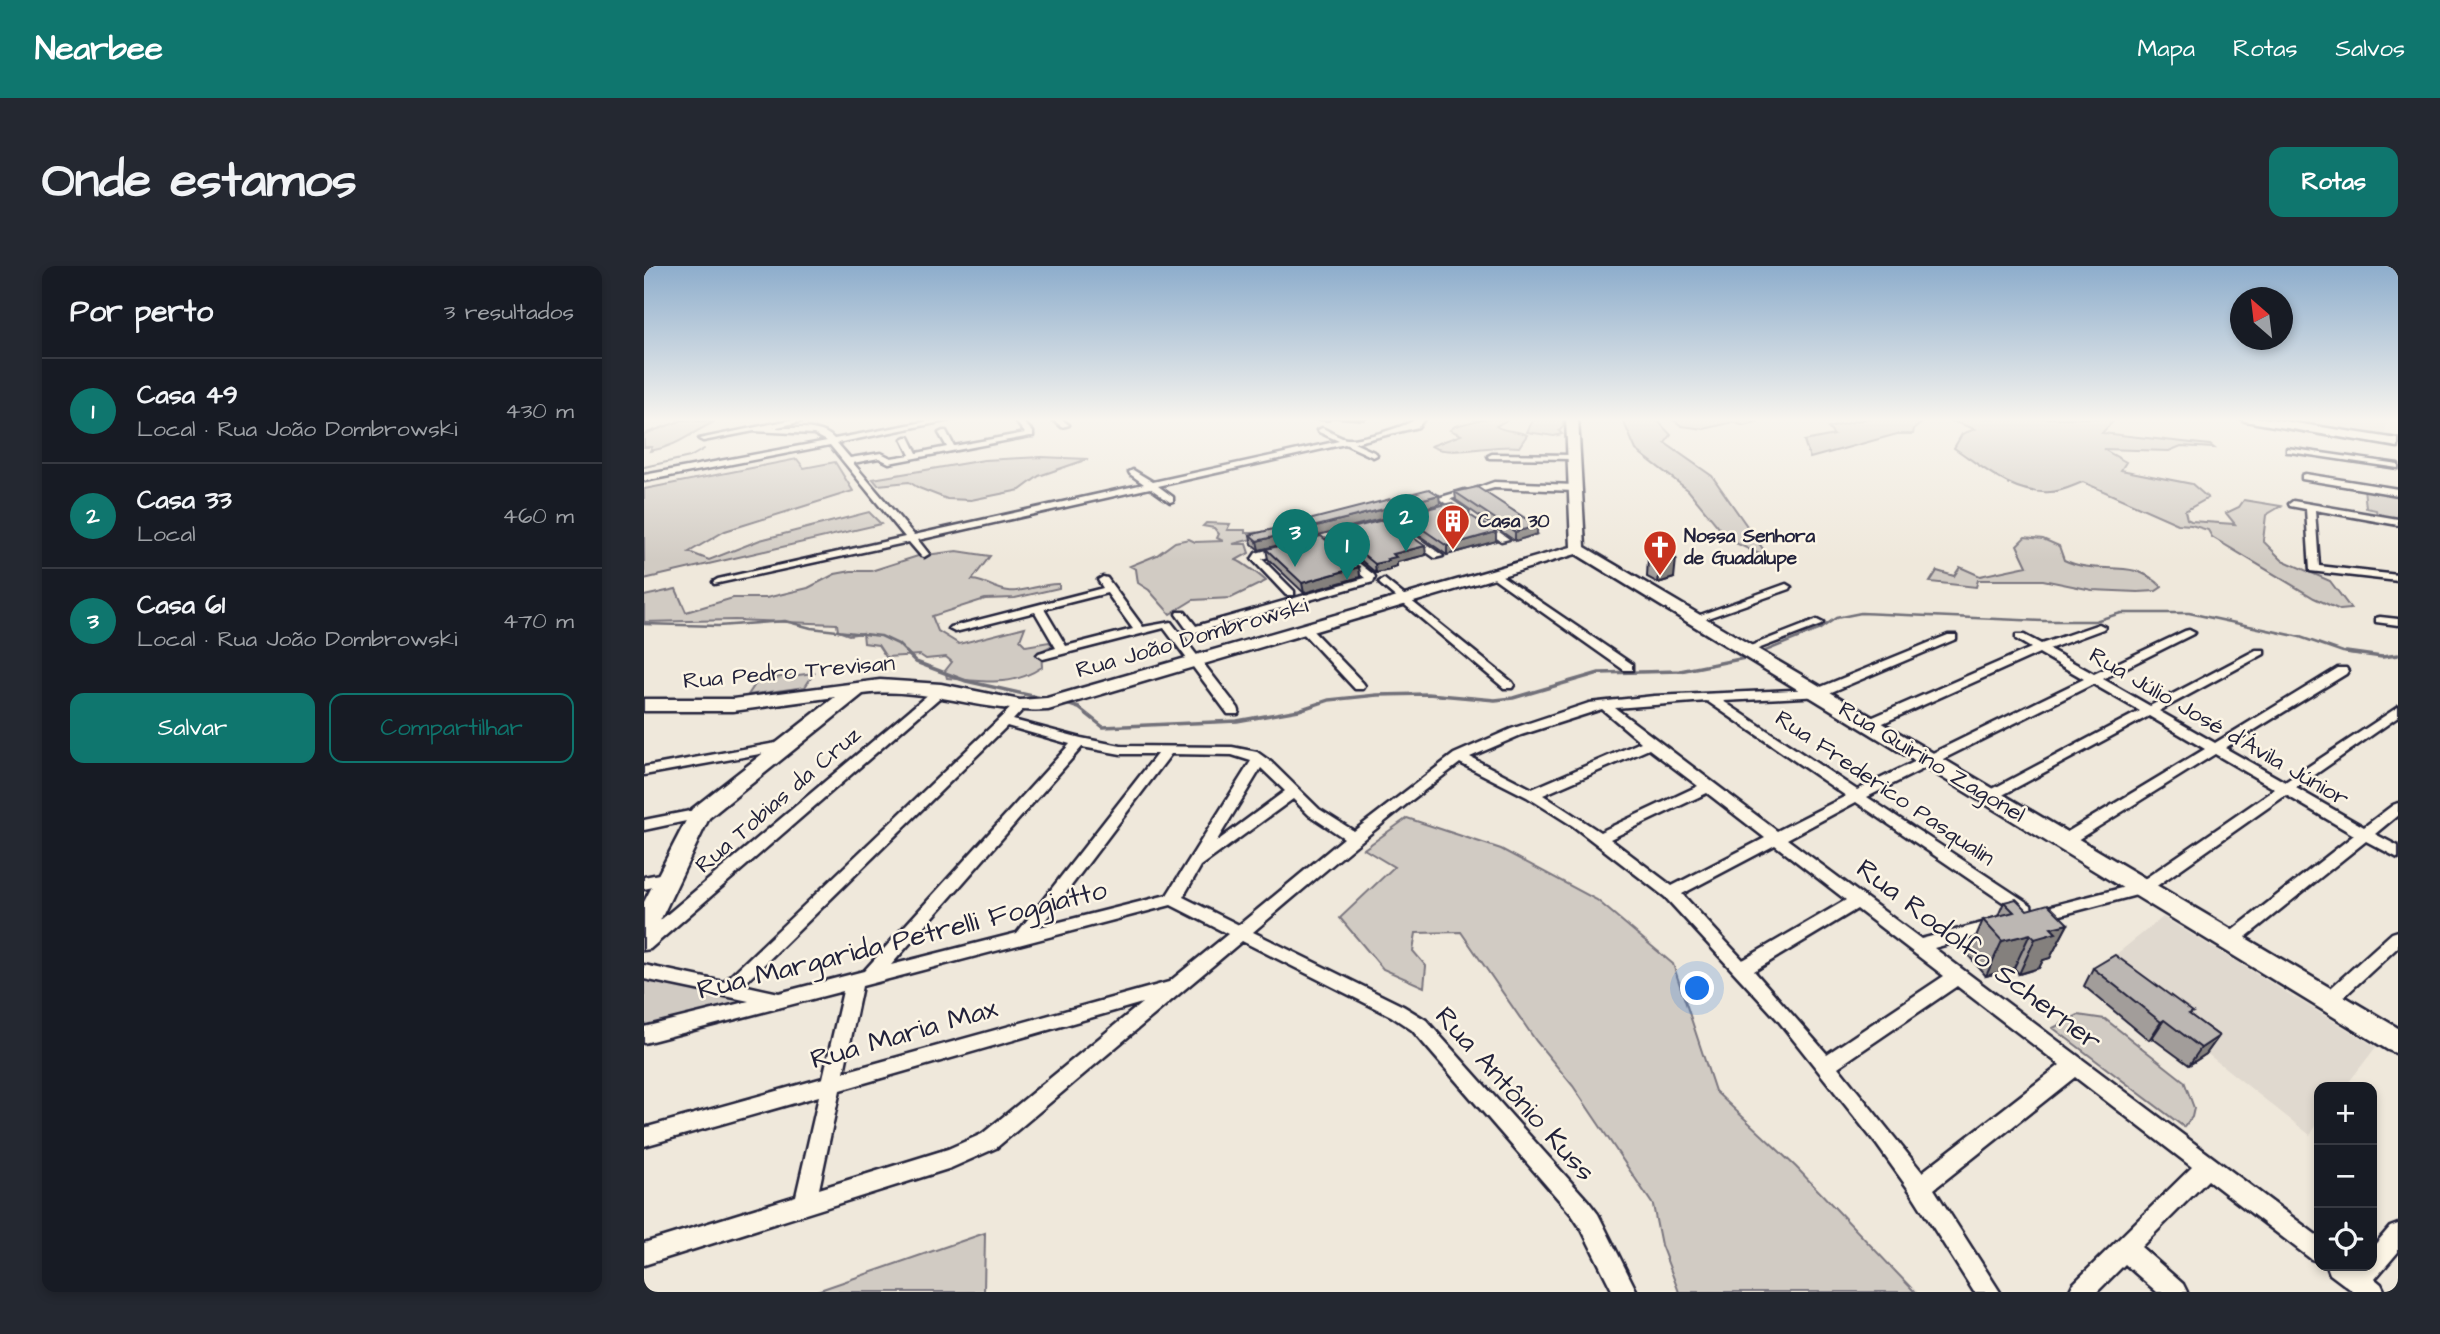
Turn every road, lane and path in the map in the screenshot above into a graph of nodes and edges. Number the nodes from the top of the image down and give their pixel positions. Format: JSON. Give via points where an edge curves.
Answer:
{"nodes":[{"id":1,"x":707,"y":466,"type":"edge"},
{"id":2,"x":852,"y":466,"type":"edge"},
{"id":3,"x":1238,"y":466,"type":"edge"},
{"id":4,"x":1574,"y":466,"type":"edge"},
{"id":5,"x":1133,"y":472,"type":"dead end"},
{"id":6,"x":2305,"y":477,"type":"dead end"},
{"id":7,"x":644,"y":478,"type":"edge"},
{"id":8,"x":1151,"y":485,"type":"junction"},
{"id":9,"x":1575,"y":488,"type":"junction"},
{"id":10,"x":2398,"y":492,"type":"edge"},
{"id":11,"x":1170,"y":499,"type":"dead end"},
{"id":12,"x":2294,"y":504,"type":"dead end"},
{"id":13,"x":1453,"y":506,"type":"junction"},
{"id":14,"x":2310,"y":506,"type":"junction"},
{"id":15,"x":1441,"y":509,"type":"edge"},
{"id":16,"x":1428,"y":512,"type":"edge"},
{"id":17,"x":1390,"y":522,"type":"junction"},
{"id":18,"x":2398,"y":522,"type":"edge"},
{"id":19,"x":1364,"y":528,"type":"edge"},
{"id":20,"x":1337,"y":535,"type":"edge"},
{"id":21,"x":1324,"y":538,"type":"junction"},
{"id":22,"x":912,"y":539,"type":"junction"},
{"id":23,"x":1504,"y":539,"type":"dead end"},
{"id":24,"x":1312,"y":541,"type":"edge"},
{"id":25,"x":1300,"y":545,"type":"edge"},
{"id":26,"x":1578,"y":549,"type":"junction"},
{"id":27,"x":924,"y":554,"type":"dead end"},
{"id":28,"x":1438,"y":556,"type":"dead end"},
{"id":29,"x":1495,"y":574,"type":"junction"},
{"id":30,"x":2398,"y":578,"type":"edge"},
{"id":31,"x":718,"y":582,"type":"dead end"},
{"id":32,"x":1384,"y":582,"type":"dead end"},
{"id":33,"x":1786,"y":587,"type":"dead end"},
{"id":34,"x":1290,"y":593,"type":"dead end"},
{"id":35,"x":1406,"y":600,"type":"junction"},
{"id":36,"x":1038,"y":608,"type":"junction"},
{"id":37,"x":1181,"y":614,"type":"dead end"},
{"id":38,"x":1695,"y":619,"type":"junction"},
{"id":39,"x":2381,"y":620,"type":"dead end"},
{"id":40,"x":2398,"y":622,"type":"edge"},
{"id":41,"x":1817,"y":623,"type":"dead end"},
{"id":42,"x":2099,"y":627,"type":"dead end"},
{"id":43,"x":955,"y":629,"type":"dead end"},
{"id":44,"x":1139,"y":629,"type":"junction"},
{"id":45,"x":1306,"y":630,"type":"junction"},
{"id":46,"x":2189,"y":633,"type":"dead end"},
{"id":47,"x":1952,"y":637,"type":"dead end"},
{"id":48,"x":2020,"y":637,"type":"dead end"},
{"id":49,"x":2040,"y":648,"type":"junction"},
{"id":50,"x":1063,"y":650,"type":"junction"},
{"id":51,"x":1746,"y":650,"type":"junction"},
{"id":52,"x":2260,"y":652,"type":"dead end"},
{"id":53,"x":1043,"y":656,"type":"dead end"},
{"id":54,"x":1195,"y":663,"type":"junction"},
{"id":55,"x":1628,"y":667,"type":"dead end"},
{"id":56,"x":2342,"y":671,"type":"dead end"},
{"id":57,"x":2094,"y":679,"type":"junction"},
{"id":58,"x":1508,"y":685,"type":"dead end"},
{"id":59,"x":1359,"y":686,"type":"dead end"},
{"id":60,"x":860,"y":687,"type":"junction"},
{"id":61,"x":941,"y":690,"type":"junction"},
{"id":62,"x":1818,"y":693,"type":"junction"},
{"id":63,"x":1710,"y":698,"type":"junction"},
{"id":64,"x":644,"y":705,"type":"edge"},
{"id":65,"x":1605,"y":705,"type":"junction"},
{"id":66,"x":1020,"y":706,"type":"junction"},
{"id":67,"x":1233,"y":711,"type":"dead end"},
{"id":68,"x":2149,"y":711,"type":"junction"},
{"id":69,"x":2398,"y":711,"type":"edge"},
{"id":70,"x":1004,"y":722,"type":"junction"},
{"id":71,"x":1870,"y":724,"type":"junction"},
{"id":72,"x":1079,"y":742,"type":"junction"},
{"id":73,"x":1651,"y":743,"type":"junction"},
{"id":74,"x":788,"y":745,"type":"junction"},
{"id":75,"x":2215,"y":748,"type":"junction"},
{"id":76,"x":1165,"y":752,"type":"junction"},
{"id":77,"x":1459,"y":757,"type":"junction"},
{"id":78,"x":1259,"y":759,"type":"junction"},
{"id":79,"x":1928,"y":759,"type":"junction"},
{"id":80,"x":644,"y":771,"type":"edge"},
{"id":81,"x":1708,"y":787,"type":"junction"},
{"id":82,"x":2285,"y":789,"type":"junction"},
{"id":83,"x":1293,"y":792,"type":"junction"},
{"id":84,"x":1532,"y":794,"type":"junction"},
{"id":85,"x":1857,"y":796,"type":"junction"},
{"id":86,"x":1990,"y":796,"type":"junction"},
{"id":87,"x":2398,"y":808,"type":"edge"},
{"id":88,"x":700,"y":814,"type":"junction"},
{"id":89,"x":644,"y":825,"type":"edge"},
{"id":90,"x":2365,"y":834,"type":"junction"},
{"id":91,"x":1599,"y":838,"type":"junction"},
{"id":92,"x":1776,"y":838,"type":"junction"},
{"id":93,"x":1356,"y":839,"type":"junction"},
{"id":94,"x":2064,"y":841,"type":"junction"},
{"id":95,"x":2398,"y":853,"type":"edge"},
{"id":96,"x":1194,"y":866,"type":"junction"},
{"id":97,"x":669,"y":878,"type":"junction"},
{"id":98,"x":644,"y":883,"type":"edge"},
{"id":99,"x":2142,"y":888,"type":"junction"},
{"id":100,"x":1671,"y":893,"type":"junction"},
{"id":101,"x":1173,"y":899,"type":"junction"},
{"id":102,"x":1858,"y":901,"type":"junction"},
{"id":103,"x":2034,"y":916,"type":"junction"},
{"id":104,"x":644,"y":927,"type":"edge"},
{"id":105,"x":1242,"y":933,"type":"junction"},
{"id":106,"x":1023,"y":937,"type":"junction"},
{"id":107,"x":2398,"y":937,"type":"edge"},
{"id":108,"x":2230,"y":941,"type":"junction"},
{"id":109,"x":644,"y":944,"type":"edge"},
{"id":110,"x":1918,"y":946,"type":"junction"},
{"id":111,"x":1742,"y":968,"type":"junction"},
{"id":112,"x":644,"y":972,"type":"edge"},
{"id":113,"x":1958,"y":976,"type":"junction"},
{"id":114,"x":862,"y":979,"type":"junction"},
{"id":115,"x":1180,"y":985,"type":"junction"},
{"id":116,"x":728,"y":989,"type":"junction"},
{"id":117,"x":780,"y":1000,"type":"junction"},
{"id":118,"x":2329,"y":1000,"type":"junction"},
{"id":119,"x":644,"y":1035,"type":"edge"},
{"id":120,"x":2398,"y":1042,"type":"edge"},
{"id":121,"x":1825,"y":1065,"type":"junction"},
{"id":122,"x":2075,"y":1065,"type":"junction"},
{"id":123,"x":832,"y":1084,"type":"junction"},
{"id":124,"x":644,"y":1137,"type":"edge"},
{"id":125,"x":2207,"y":1166,"type":"junction"},
{"id":126,"x":1920,"y":1187,"type":"junction"},
{"id":127,"x":805,"y":1203,"type":"junction"},
{"id":128,"x":2398,"y":1235,"type":"edge"},
{"id":129,"x":2314,"y":1247,"type":"edge"},
{"id":130,"x":2124,"y":1248,"type":"junction"},
{"id":131,"x":644,"y":1254,"type":"edge"},
{"id":132,"x":2345,"y":1271,"type":"edge"},
{"id":133,"x":2366,"y":1287,"type":"edge"},
{"id":134,"x":1625,"y":1292,"type":"edge"},
{"id":135,"x":1988,"y":1292,"type":"edge"},
{"id":136,"x":2081,"y":1292,"type":"edge"},
{"id":137,"x":2175,"y":1292,"type":"edge"}],
"edges":[{"from":1,"to":7,"type":"street"},
{"from":2,"to":22,"type":"street"},
{"from":3,"to":8,"type":"street"},
{"from":4,"to":9,"type":"street"},
{"from":5,"to":8,"type":"street"},
{"from":6,"to":10,"type":"street"},
{"from":8,"to":11,"type":"street"},
{"from":8,"to":22,"type":"street"},
{"from":9,"to":13,"type":"street","via":[[1494,485],[1442,498]]},
{"from":9,"to":26,"type":"street"},
{"from":12,"to":14,"type":"street"},
{"from":13,"to":15,"type":"street"},
{"from":13,"to":23,"type":"street"},
{"from":14,"to":18,"type":"street"},
{"from":14,"to":30,"type":"street","via":[[2314,569]]},
{"from":16,"to":17,"type":"street"},
{"from":17,"to":19,"type":"street"},
{"from":17,"to":28,"type":"street"},
{"from":20,"to":21,"type":"street"},
{"from":21,"to":24,"type":"street"},
{"from":21,"to":37,"type":"street","via":[[1369,580],[1193,630]]},
{"from":22,"to":27,"type":"street"},
{"from":22,"to":31,"type":"street"},
{"from":25,"to":34,"type":"street","via":[[1257,559]]},
{"from":26,"to":29,"type":"street","name":"Rua João Dombrowski"},
{"from":26,"to":38,"type":"street","name":"Rua Quirino Zagonel"},
{"from":29,"to":35,"type":"street","name":"Rua João Dombrowski"},
{"from":29,"to":55,"type":"street"},
{"from":32,"to":35,"type":"street"},
{"from":33,"to":38,"type":"street"},
{"from":35,"to":45,"type":"street","name":"Rua João Dombrowski"},
{"from":35,"to":58,"type":"street"},
{"from":36,"to":43,"type":"street"},
{"from":36,"to":44,"type":"street","via":[[1107,585]]},
{"from":36,"to":50,"type":"street"},
{"from":38,"to":51,"type":"street","name":"Rua Quirino Zagonel"},
{"from":39,"to":40,"type":"street"},
{"from":41,"to":51,"type":"street"},
{"from":42,"to":49,"type":"street"},
{"from":44,"to":50,"type":"street"},
{"from":44,"to":54,"type":"street","via":[[1163,624],[1172,628]]},
{"from":45,"to":54,"type":"street","name":"Rua João Dombrowski"},
{"from":45,"to":59,"type":"street"},
{"from":46,"to":57,"type":"street"},
{"from":47,"to":62,"type":"street"},
{"from":48,"to":49,"type":"street","name":"Rua Júlio José d'Ávila Júnior"},
{"from":49,"to":57,"type":"street","name":"Rua Júlio José d'Ávila Júnior"},
{"from":49,"to":71,"type":"street"},
{"from":50,"to":53,"type":"street"},
{"from":51,"to":62,"type":"street","name":"Rua Quirino Zagonel"},
{"from":52,"to":68,"type":"street"},
{"from":54,"to":66,"type":"street","name":"Rua João Dombrowski","via":[[1048,704]]},
{"from":54,"to":67,"type":"street"},
{"from":56,"to":75,"type":"street"},
{"from":57,"to":68,"type":"street","name":"Rua Júlio José d'Ávila Júnior"},
{"from":57,"to":79,"type":"street"},
{"from":60,"to":61,"type":"street","name":"Rua Pedro Trevisan"},
{"from":60,"to":64,"type":"street","name":"Rua Pedro Trevisan","via":[[733,705]]},
{"from":60,"to":74,"type":"street"},
{"from":61,"to":66,"type":"street","name":"Rua Pedro Trevisan"},
{"from":61,"to":109,"type":"street","name":"Rua Tobias da Cruz"},
{"from":62,"to":63,"type":"street"},
{"from":62,"to":71,"type":"street","name":"Rua Quirino Zagonel"},
{"from":63,"to":65,"type":"street"},
{"from":63,"to":85,"type":"street","name":"Rua Frederico Pasqualin"},
{"from":65,"to":73,"type":"street","name":"Rua Rodolfo Scherner"},
{"from":65,"to":77,"type":"street","via":[[1550,719]]},
{"from":66,"to":70,"type":"street"},
{"from":68,"to":75,"type":"street","name":"Rua Júlio José d'Ávila Júnior"},
{"from":68,"to":86,"type":"street"},
{"from":69,"to":82,"type":"street"},
{"from":70,"to":72,"type":"street"},
{"from":70,"to":116,"type":"street"},
{"from":71,"to":79,"type":"street","name":"Rua Quirino Zagonel"},
{"from":72,"to":76,"type":"street"},
{"from":72,"to":114,"type":"street"},
{"from":73,"to":81,"type":"street","name":"Rua Rodolfo Scherner"},
{"from":73,"to":84,"type":"street"},
{"from":74,"to":80,"type":"street"},
{"from":74,"to":88,"type":"street"},
{"from":75,"to":82,"type":"street","name":"Rua Júlio José d'Ávila Júnior"},
{"from":75,"to":94,"type":"street"},
{"from":76,"to":78,"type":"street","via":[[1232,751]]},
{"from":76,"to":106,"type":"street"},
{"from":77,"to":84,"type":"street"},
{"from":77,"to":93,"type":"street"},
{"from":78,"to":83,"type":"street"},
{"from":78,"to":96,"type":"street"},
{"from":79,"to":85,"type":"street"},
{"from":79,"to":86,"type":"street","name":"Rua Quirino Zagonel"},
{"from":81,"to":91,"type":"street"},
{"from":81,"to":92,"type":"street","name":"Rua Rodolfo Scherner"},
{"from":82,"to":90,"type":"street","name":"Rua Júlio José d'Ávila Júnior"},
{"from":82,"to":99,"type":"street"},
{"from":83,"to":93,"type":"street","via":[[1324,820]]},
{"from":83,"to":96,"type":"street"},
{"from":84,"to":91,"type":"street"},
{"from":85,"to":92,"type":"street"},
{"from":85,"to":103,"type":"street","name":"Rua Frederico Pasqualin"},
{"from":86,"to":94,"type":"street","name":"Rua Quirino Zagonel"},
{"from":87,"to":90,"type":"street"},
{"from":88,"to":89,"type":"street"},
{"from":88,"to":97,"type":"street"},
{"from":90,"to":95,"type":"street","name":"Rua Júlio José d'Ávila Júnior"},
{"from":90,"to":108,"type":"street"},
{"from":91,"to":100,"type":"street"},
{"from":92,"to":100,"type":"street"},
{"from":92,"to":102,"type":"street","name":"Rua Rodolfo Scherner"},
{"from":93,"to":105,"type":"street"},
{"from":94,"to":99,"type":"street","name":"Rua Quirino Zagonel"},
{"from":96,"to":101,"type":"street"},
{"from":97,"to":98,"type":"street"},
{"from":97,"to":104,"type":"street"},
{"from":99,"to":103,"type":"street"},
{"from":99,"to":108,"type":"street","name":"Rua Quirino Zagonel"},
{"from":100,"to":111,"type":"street"},
{"from":101,"to":105,"type":"street","name":"Rua Antônio Kuss"},
{"from":101,"to":106,"type":"street","name":"Rua Margarida Petrelli Foggiatto"},
{"from":102,"to":110,"type":"street","name":"Rua Rodolfo Scherner"},
{"from":102,"to":111,"type":"street"},
{"from":103,"to":110,"type":"street"},
{"from":105,"to":115,"type":"street"},
{"from":105,"to":134,"type":"street","name":"Rua Antônio Kuss","via":[[1419,1025],[1580,1208]]},
{"from":106,"to":114,"type":"street","name":"Rua Margarida Petrelli Foggiatto"},
{"from":107,"to":118,"type":"street"},
{"from":108,"to":118,"type":"street","name":"Rua Quirino Zagonel"},
{"from":110,"to":113,"type":"street","name":"Rua Rodolfo Scherner"},
{"from":111,"to":121,"type":"street"},
{"from":112,"to":116,"type":"street"},
{"from":113,"to":121,"type":"street"},
{"from":113,"to":122,"type":"street","name":"Rua Rodolfo Scherner"},
{"from":114,"to":117,"type":"street","name":"Rua Margarida Petrelli Foggiatto"},
{"from":114,"to":123,"type":"street"},
{"from":115,"to":123,"type":"street","name":"Rua Maria Max"},
{"from":115,"to":127,"type":"street","via":[[989,1141],[951,1158]]},
{"from":116,"to":117,"type":"street"},
{"from":117,"to":119,"type":"street","name":"Rua Margarida Petrelli Foggiatto"},
{"from":118,"to":120,"type":"street","name":"Rua Quirino Zagonel"},
{"from":121,"to":126,"type":"street"},
{"from":122,"to":125,"type":"street","name":"Rua Rodolfo Scherner"},
{"from":122,"to":126,"type":"street"},
{"from":123,"to":124,"type":"street","name":"Rua Maria Max"},
{"from":123,"to":127,"type":"street"},
{"from":125,"to":129,"type":"street","name":"Rua Rodolfo Scherner"},
{"from":125,"to":130,"type":"street"},
{"from":126,"to":135,"type":"street"},
{"from":127,"to":131,"type":"street"},
{"from":128,"to":133,"type":"street"},
{"from":130,"to":136,"type":"street"},
{"from":130,"to":137,"type":"street"},
{"from":132,"to":133,"type":"street"}]}
